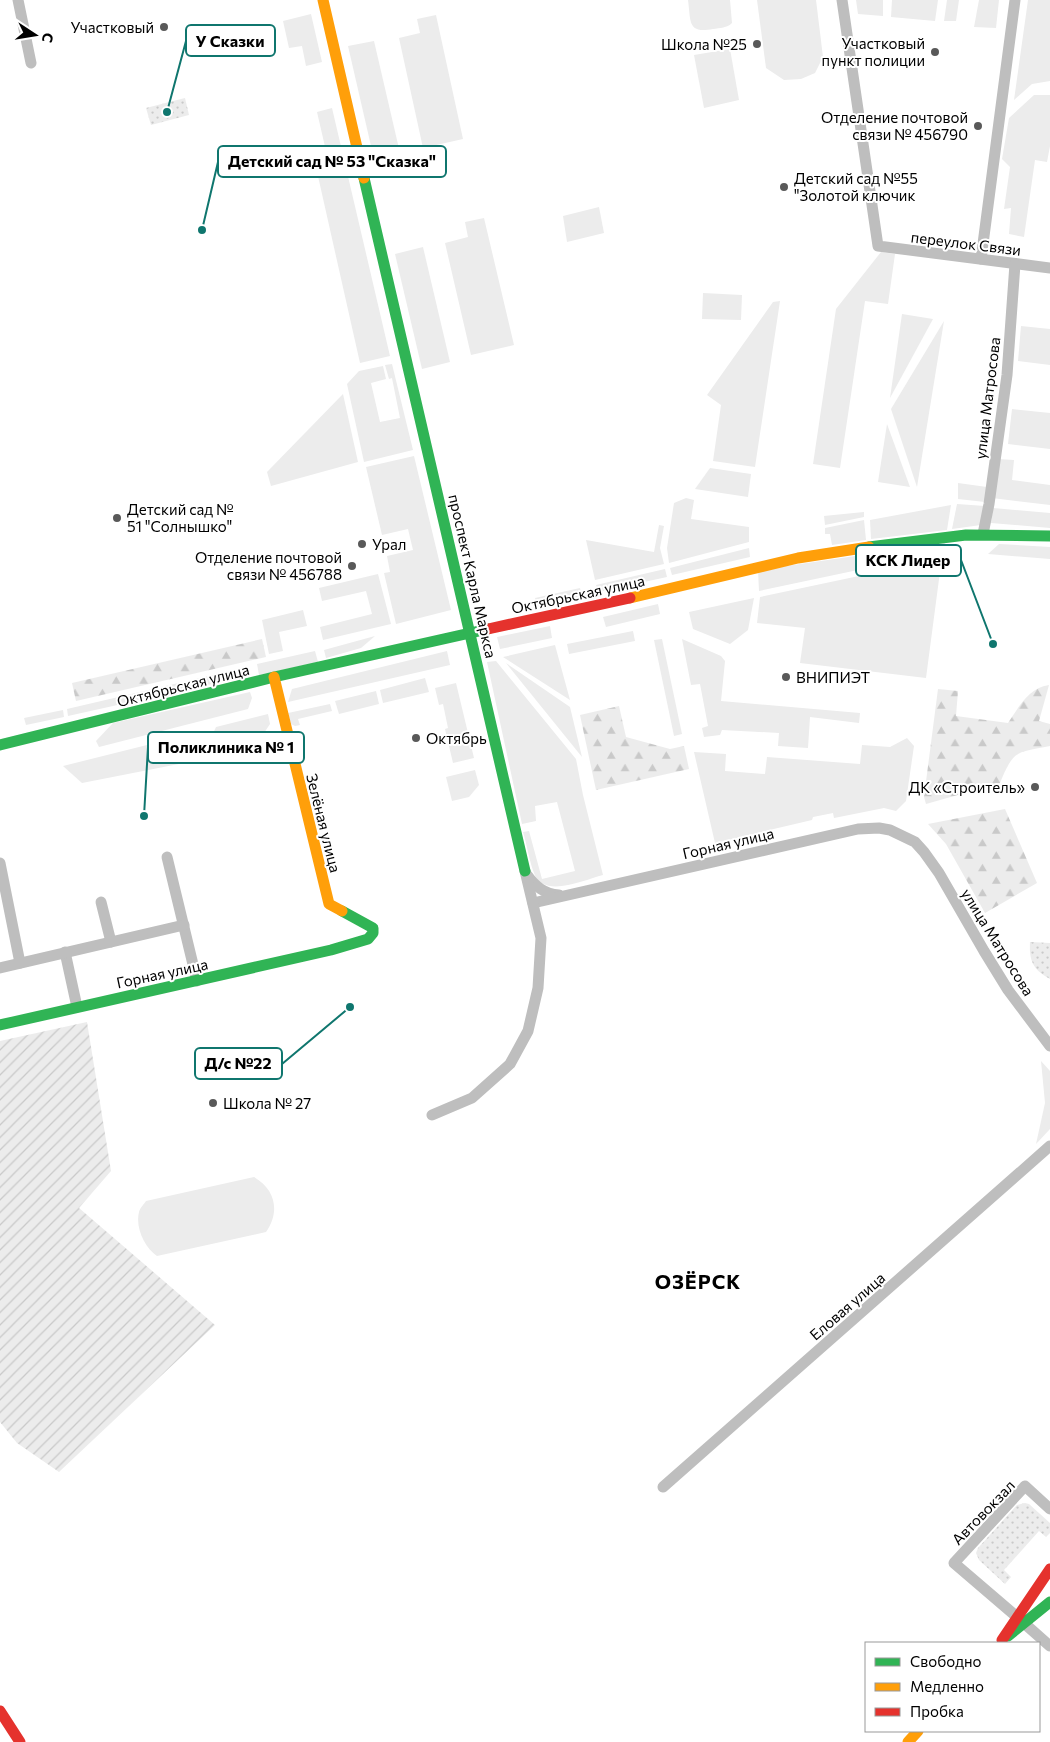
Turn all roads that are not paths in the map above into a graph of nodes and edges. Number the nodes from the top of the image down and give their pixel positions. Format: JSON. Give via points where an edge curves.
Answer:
{"nodes":[{"id":1,"x":18,"y":0,"type":"edge"},
{"id":2,"x":323,"y":0,"type":"edge"},
{"id":3,"x":842,"y":0,"type":"edge"},
{"id":4,"x":1015,"y":0,"type":"edge"},
{"id":5,"x":31,"y":63,"type":"dead end"},
{"id":6,"x":982,"y":259,"type":"junction"},
{"id":7,"x":1014,"y":264,"type":"junction"},
{"id":8,"x":1050,"y":268,"type":"edge"},
{"id":9,"x":983,"y":534,"type":"junction"},
{"id":10,"x":1050,"y":536,"type":"edge"},
{"id":11,"x":470,"y":633,"type":"junction"},
{"id":12,"x":274,"y":678,"type":"junction"},
{"id":13,"x":0,"y":745,"type":"edge"},
{"id":14,"x":924,"y":852,"type":"joint"},
{"id":15,"x":167,"y":857,"type":"dead end"},
{"id":16,"x":0,"y":863,"type":"edge"},
{"id":17,"x":525,"y":871,"type":"junction"},
{"id":18,"x":566,"y":895,"type":"junction"},
{"id":19,"x":101,"y":902,"type":"dead end"},
{"id":20,"x":533,"y":903,"type":"junction"},
{"id":21,"x":184,"y":925,"type":"junction"},
{"id":22,"x":111,"y":942,"type":"junction"},
{"id":23,"x":331,"y":950,"type":"joint"},
{"id":24,"x":65,"y":952,"type":"junction"},
{"id":25,"x":20,"y":963,"type":"junction"},
{"id":26,"x":0,"y":968,"type":"edge"},
{"id":27,"x":197,"y":981,"type":"junction"},
{"id":28,"x":77,"y":1007,"type":"junction"},
{"id":29,"x":0,"y":1024,"type":"edge"},
{"id":30,"x":1050,"y":1046,"type":"edge"},
{"id":31,"x":432,"y":1115,"type":"dead end"},
{"id":32,"x":1050,"y":1146,"type":"edge"},
{"id":33,"x":664,"y":1488,"type":"dead end"},
{"id":34,"x":1050,"y":1509,"type":"edge"},
{"id":35,"x":1050,"y":1569,"type":"edge"},
{"id":36,"x":1050,"y":1602,"type":"edge"},
{"id":37,"x":1021,"y":1621,"type":"junction"},
{"id":38,"x":1001,"y":1642,"type":"edge"},
{"id":39,"x":1050,"y":1646,"type":"edge"},
{"id":40,"x":0,"y":1710,"type":"edge"},
{"id":41,"x":917,"y":1732,"type":"edge"},
{"id":42,"x":20,"y":1742,"type":"edge"},
{"id":43,"x":908,"y":1742,"type":"edge"}],
"edges":[{"from":1,"to":5,"type":"street"},
{"from":2,"to":11,"type":"street","name":"проспект Карла Маркса"},
{"from":3,"to":6,"type":"street","name":"переулок Связи","via":[[878,246]]},
{"from":4,"to":6,"type":"street"},
{"from":6,"to":7,"type":"street","name":"переулок Связи"},
{"from":7,"to":8,"type":"street","name":"переулок Связи"},
{"from":7,"to":9,"type":"street","name":"улица Матросова","via":[[1007,375]]},
{"from":9,"to":10,"type":"street","name":"Октябрьская улица"},
{"from":9,"to":11,"type":"street","name":"Октябрьская улица","via":[[900,542],[798,558]]},
{"from":11,"to":12,"type":"street","name":"Октябрьская улица"},
{"from":11,"to":17,"type":"street","name":"проспект Карла Маркса"},
{"from":12,"to":13,"type":"street","name":"Октябрьская улица"},
{"from":12,"to":23,"type":"street","name":"Зелёная улица","via":[[329,904],[373,928],[368,939]]},
{"from":14,"to":18,"type":"street","name":"Горная улица","via":[[915,842],[890,830],[858,829]]},
{"from":14,"to":30,"type":"street","name":"улица Матросова","via":[[1008,990]]},
{"from":15,"to":21,"type":"street"},
{"from":16,"to":25,"type":"street"},
{"from":17,"to":18,"type":"street","via":[[546,893]]},
{"from":17,"to":20,"type":"street","name":"проспект Карла Маркса"},
{"from":18,"to":20,"type":"street","name":"Горная улица"},
{"from":19,"to":22,"type":"street"},
{"from":20,"to":31,"type":"street","name":"проспект Карла Маркса","via":[[542,938],[538,988],[528,1031],[510,1064],[472,1098]]},
{"from":21,"to":22,"type":"street"},
{"from":21,"to":27,"type":"street"},
{"from":22,"to":24,"type":"street"},
{"from":23,"to":27,"type":"street","name":"Горная улица"},
{"from":24,"to":25,"type":"street"},
{"from":24,"to":28,"type":"street"},
{"from":25,"to":26,"type":"street"},
{"from":27,"to":28,"type":"street","name":"Горная улица"},
{"from":28,"to":29,"type":"street","name":"Горная улица"},
{"from":32,"to":33,"type":"street","name":"Еловая улица"},
{"from":34,"to":37,"type":"street","name":"Автовокзал","via":[[1025,1486],[954,1563]]},
{"from":35,"to":37,"type":"street"},
{"from":36,"to":37,"type":"street"},
{"from":37,"to":38,"type":"street"},
{"from":37,"to":39,"type":"street"},
{"from":40,"to":42,"type":"street"},
{"from":41,"to":43,"type":"street"}]}
